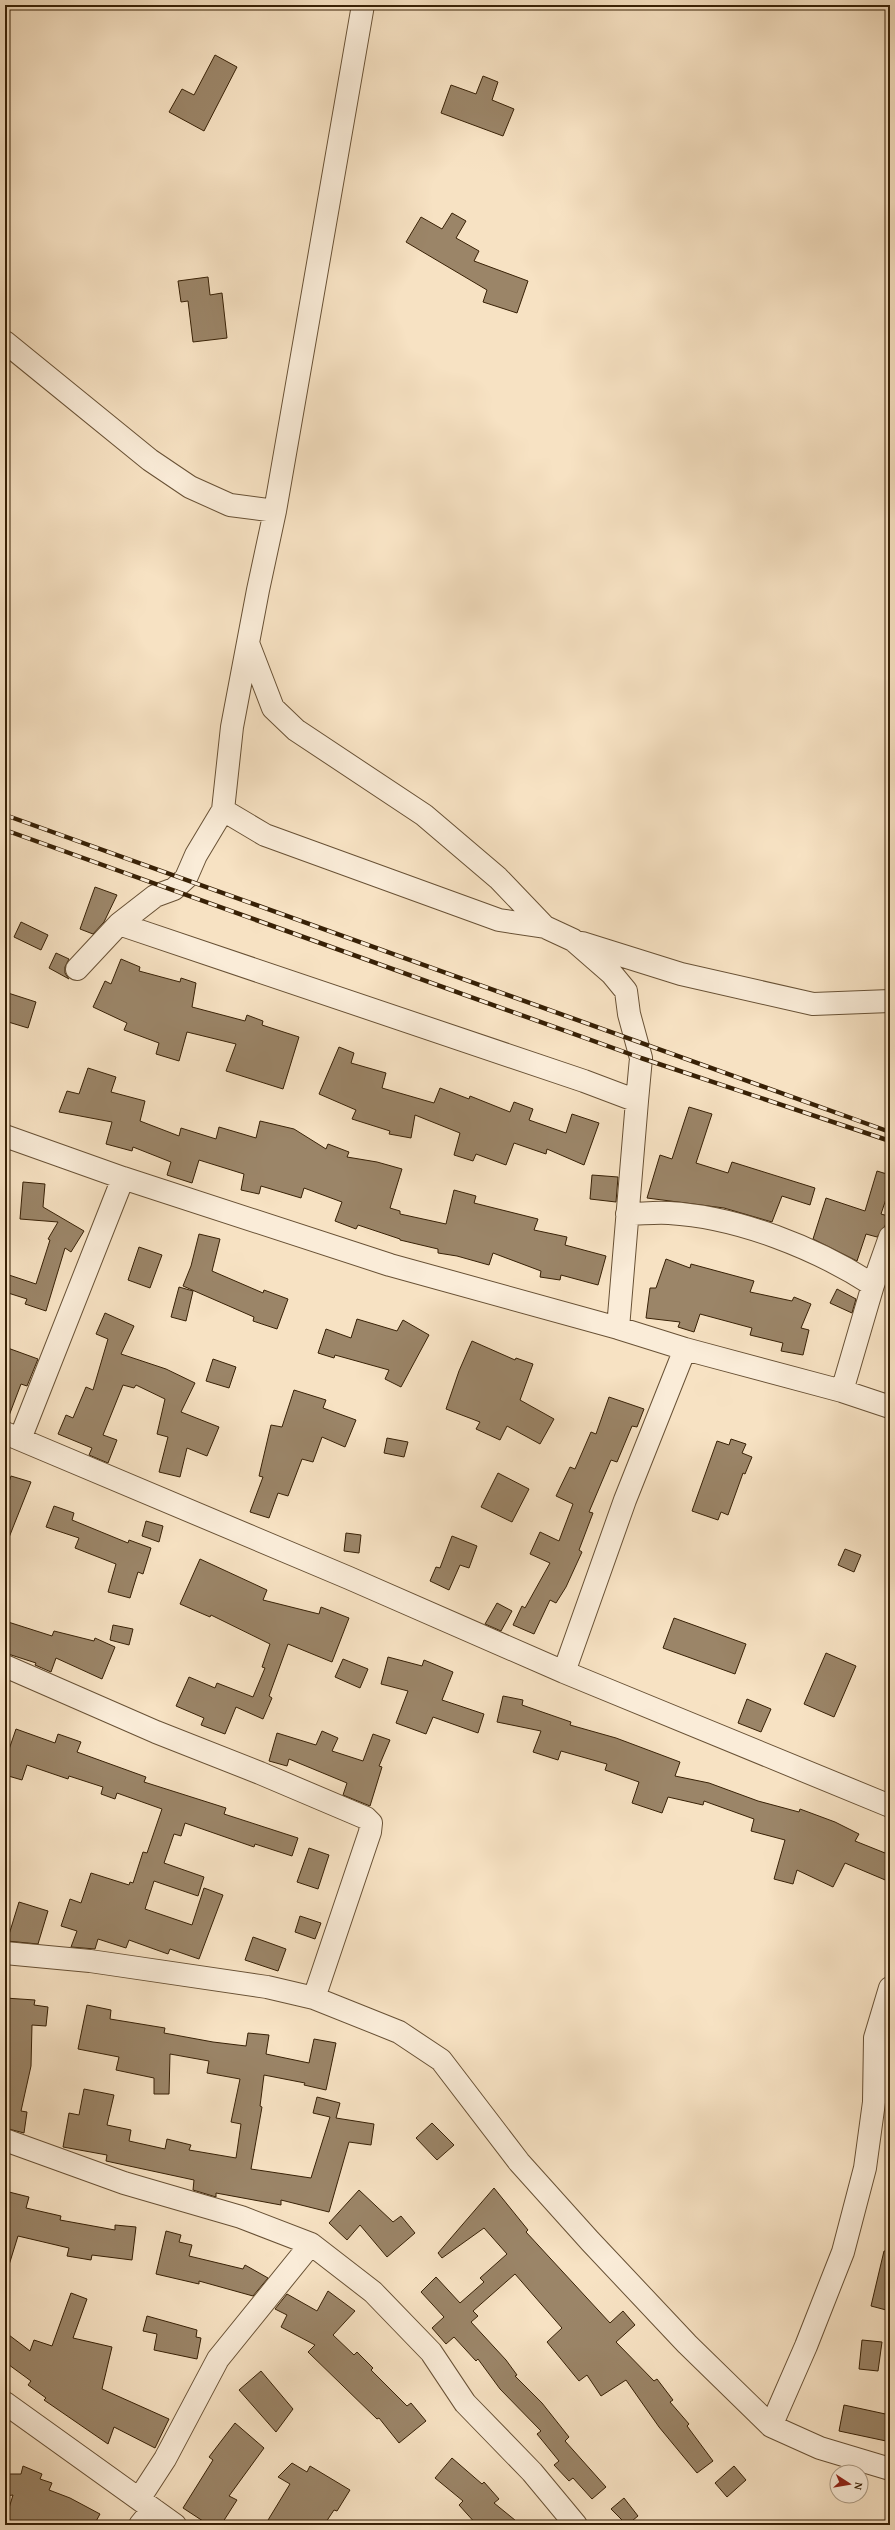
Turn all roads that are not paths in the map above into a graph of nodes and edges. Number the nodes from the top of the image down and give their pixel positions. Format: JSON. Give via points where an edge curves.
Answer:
{"nodes":[{"id":1,"x":363,"y":5,"type":"edge"},
{"id":2,"x":5,"y":342,"type":"edge"},
{"id":3,"x":275,"y":512,"type":"junction"},
{"id":4,"x":248,"y":643,"type":"junction"},
{"id":5,"x":223,"y":810,"type":"junction"},
{"id":6,"x":119,"y":924,"type":"junction"},
{"id":7,"x":545,"y":927,"type":"junction"},
{"id":8,"x":573,"y":940,"type":"junction"},
{"id":9,"x":77,"y":969,"type":"dead end"},
{"id":10,"x":890,"y":1001,"type":"edge"},
{"id":11,"x":638,"y":1101,"type":"junction"},
{"id":12,"x":5,"y":1136,"type":"edge"},
{"id":13,"x":123,"y":1178,"type":"junction"},
{"id":14,"x":627,"y":1214,"type":"junction"},
{"id":15,"x":890,"y":1237,"type":"edge"},
{"id":16,"x":873,"y":1285,"type":"junction"},
{"id":17,"x":618,"y":1328,"type":"junction"},
{"id":18,"x":685,"y":1349,"type":"junction"},
{"id":19,"x":842,"y":1391,"type":"junction"},
{"id":20,"x":890,"y":1407,"type":"edge"},
{"id":21,"x":13,"y":1436,"type":"edge"},
{"id":22,"x":5,"y":1666,"type":"edge"},
{"id":23,"x":564,"y":1672,"type":"junction"},
{"id":24,"x":890,"y":1806,"type":"edge"},
{"id":25,"x":5,"y":1953,"type":"edge"},
{"id":26,"x":890,"y":1988,"type":"edge"},
{"id":27,"x":314,"y":1998,"type":"junction"},
{"id":28,"x":882,"y":2041,"type":"edge"},
{"id":29,"x":5,"y":2140,"type":"edge"},
{"id":30,"x":311,"y":2244,"type":"junction"},
{"id":31,"x":10,"y":2413,"type":"edge"},
{"id":32,"x":771,"y":2426,"type":"junction"},
{"id":33,"x":890,"y":2469,"type":"edge"},
{"id":34,"x":144,"y":2511,"type":"edge"},
{"id":35,"x":175,"y":2525,"type":"edge"},
{"id":36,"x":576,"y":2525,"type":"edge"}],
"edges":[{"from":1,"to":3,"type":"street"},
{"from":2,"to":3,"type":"street","via":[[150,460],[190,487],[230,505]]},
{"from":3,"to":4,"type":"street"},
{"from":4,"to":5,"type":"street","via":[[232,727]]},
{"from":4,"to":7,"type":"street","via":[[274,708],[296,730],[424,815],[498,878]]},
{"from":5,"to":6,"type":"street","via":[[196,855],[186,878],[174,889],[155,896]]},
{"from":5,"to":7,"type":"street","via":[[265,834],[464,908],[499,920]]},
{"from":6,"to":9,"type":"street"},
{"from":6,"to":11,"type":"street"},
{"from":7,"to":8,"type":"street"},
{"from":8,"to":10,"type":"street","via":[[681,974],[813,1004]]},
{"from":8,"to":11,"type":"street","via":[[612,974],[626,991],[629,1014],[641,1058]]},
{"from":11,"to":14,"type":"street"},
{"from":12,"to":13,"type":"street"},
{"from":13,"to":17,"type":"street","via":[[390,1264]]},
{"from":13,"to":21,"type":"street"},
{"from":14,"to":16,"type":"street","via":[[669,1213],[741,1226],[810,1250],[842,1265]]},
{"from":14,"to":17,"type":"street"},
{"from":15,"to":16,"type":"street"},
{"from":16,"to":19,"type":"street"},
{"from":17,"to":18,"type":"street"},
{"from":18,"to":19,"type":"street"},
{"from":18,"to":23,"type":"street","via":[[625,1500]]},
{"from":19,"to":20,"type":"street"},
{"from":21,"to":23,"type":"street"},
{"from":22,"to":27,"type":"street","via":[[156,1732],[366,1818],[371,1823]]},
{"from":23,"to":24,"type":"street"},
{"from":25,"to":27,"type":"street","via":[[105,1963],[268,1987]]},
{"from":26,"to":28,"type":"street"},
{"from":27,"to":32,"type":"street","via":[[400,2032],[441,2060],[519,2162],[590,2242],[687,2344]]},
{"from":28,"to":32,"type":"street","via":[[865,2168],[843,2252]]},
{"from":29,"to":30,"type":"street","via":[[124,2184],[242,2217]]},
{"from":30,"to":34,"type":"street","via":[[218,2359],[165,2460]]},
{"from":30,"to":36,"type":"street","via":[[373,2292],[431,2352],[465,2403],[532,2472]]},
{"from":31,"to":34,"type":"street"},
{"from":32,"to":33,"type":"street","via":[[820,2448]]},
{"from":34,"to":35,"type":"street"}]}
